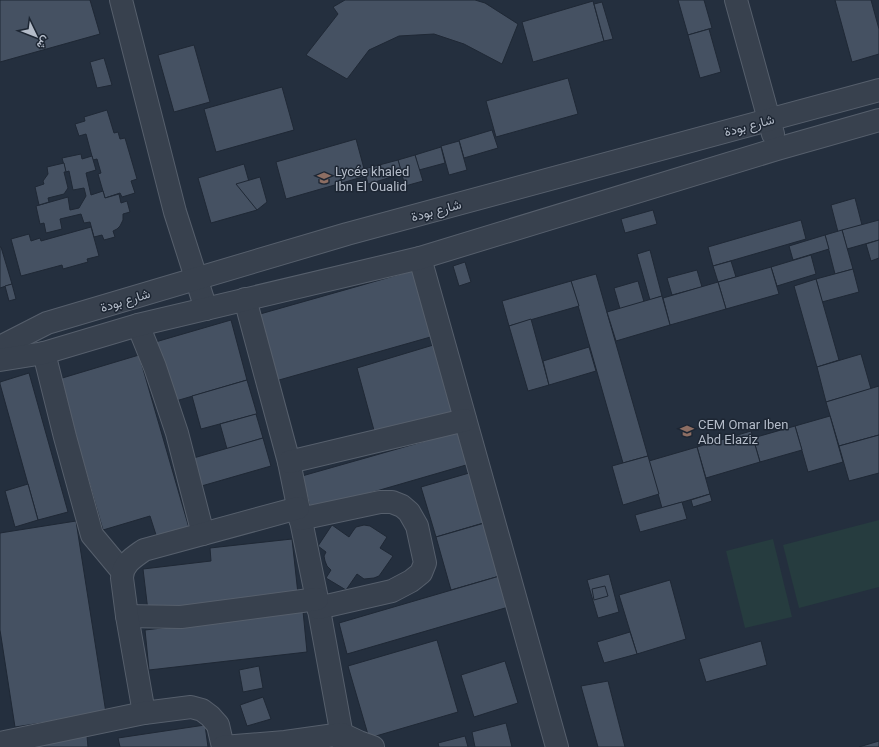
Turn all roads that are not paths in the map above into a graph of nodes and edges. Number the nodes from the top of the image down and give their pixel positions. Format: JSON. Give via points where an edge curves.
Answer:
{"nodes":[{"id":1,"x":121,"y":0,"type":"edge"},
{"id":2,"x":736,"y":0,"type":"edge"},
{"id":3,"x":879,"y":90,"type":"edge"},
{"id":4,"x":769,"y":120,"type":"junction"},
{"id":5,"x":879,"y":120,"type":"edge"},
{"id":6,"x":777,"y":149,"type":"junction"},
{"id":7,"x":420,"y":258,"type":"junction"},
{"id":8,"x":196,"y":279,"type":"junction"},
{"id":9,"x":244,"y":300,"type":"junction"},
{"id":10,"x":206,"y":310,"type":"junction"},
{"id":11,"x":138,"y":326,"type":"junction"},
{"id":12,"x":0,"y":347,"type":"edge"},
{"id":13,"x":44,"y":353,"type":"junction"},
{"id":14,"x":0,"y":360,"type":"edge"},
{"id":15,"x":465,"y":420,"type":"junction"},
{"id":16,"x":289,"y":462,"type":"junction"},
{"id":17,"x":299,"y":514,"type":"junction"},
{"id":18,"x":203,"y":534,"type":"junction"},
{"id":19,"x":122,"y":571,"type":"junction"},
{"id":20,"x":318,"y":604,"type":"junction"},
{"id":21,"x":127,"y":616,"type":"junction"},
{"id":22,"x":144,"y":713,"type":"junction"},
{"id":23,"x":343,"y":741,"type":"edge"},
{"id":24,"x":0,"y":743,"type":"edge"},
{"id":25,"x":223,"y":747,"type":"edge"},
{"id":26,"x":373,"y":747,"type":"edge"},
{"id":27,"x":557,"y":747,"type":"edge"}],
"edges":[{"from":1,"to":8,"type":"street","via":[[175,212]]},
{"from":2,"to":4,"type":"street"},
{"from":3,"to":4,"type":"street","name":"شارع بودة"},
{"from":4,"to":6,"type":"street"},
{"from":4,"to":8,"type":"street","name":"شارع بودة","via":[[347,234]]},
{"from":5,"to":6,"type":"street"},
{"from":6,"to":7,"type":"street"},
{"from":7,"to":9,"type":"street"},
{"from":7,"to":15,"type":"street"},
{"from":8,"to":10,"type":"street"},
{"from":8,"to":12,"type":"street","name":"شارع بودة","via":[[48,324]]},
{"from":9,"to":10,"type":"street"},
{"from":9,"to":16,"type":"street"},
{"from":10,"to":11,"type":"street"},
{"from":11,"to":13,"type":"street"},
{"from":11,"to":18,"type":"street","via":[[177,433]]},
{"from":13,"to":14,"type":"street"},
{"from":13,"to":19,"type":"street","via":[[92,535]]},
{"from":15,"to":16,"type":"street"},
{"from":15,"to":27,"type":"street"},
{"from":16,"to":17,"type":"street"},
{"from":17,"to":18,"type":"street"},
{"from":17,"to":20,"type":"street"},
{"from":17,"to":20,"type":"street","via":[[392,502],[409,512],[417,526],[422,548],[425,563],[420,573],[411,581],[392,591]]},
{"from":18,"to":19,"type":"street","via":[[144,550]]},
{"from":19,"to":21,"type":"street"},
{"from":20,"to":21,"type":"street","via":[[181,617]]},
{"from":20,"to":23,"type":"street"},
{"from":21,"to":22,"type":"street"},
{"from":22,"to":24,"type":"street"},
{"from":22,"to":25,"type":"street","via":[[191,706],[202,710],[218,725]]},
{"from":23,"to":25,"type":"street"},
{"from":23,"to":26,"type":"street","via":[[359,742]]}]}
